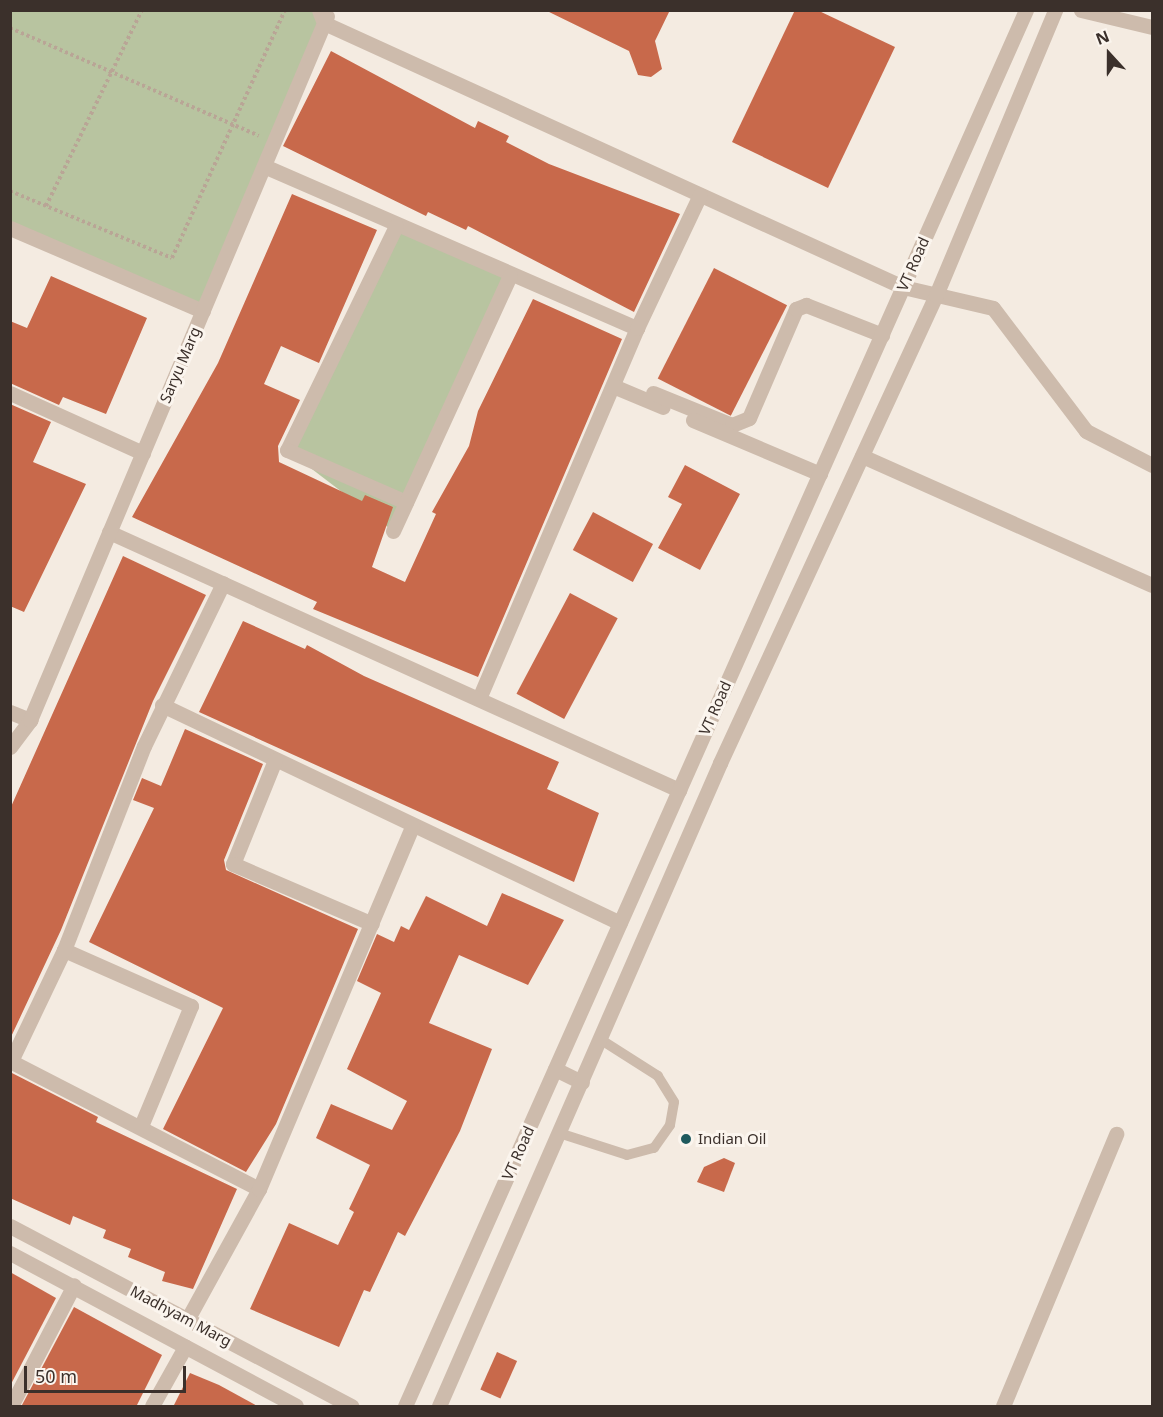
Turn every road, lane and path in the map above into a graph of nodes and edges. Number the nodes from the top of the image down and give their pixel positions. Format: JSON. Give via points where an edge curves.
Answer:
{"nodes":[{"id":1,"x":142,"y":10,"type":"edge"},
{"id":2,"x":285,"y":10,"type":"edge"},
{"id":3,"x":1026,"y":10,"type":"edge"},
{"id":4,"x":1055,"y":10,"type":"edge"},
{"id":5,"x":1081,"y":10,"type":"edge"},
{"id":6,"x":324,"y":15,"type":"edge"},
{"id":7,"x":1152,"y":27,"type":"edge"},
{"id":8,"x":10,"y":28,"type":"edge"},
{"id":9,"x":111,"y":73,"type":"junction"},
{"id":10,"x":232,"y":127,"type":"junction"},
{"id":11,"x":274,"y":141,"type":"junction"},
{"id":12,"x":264,"y":166,"type":"junction"},
{"id":13,"x":10,"y":191,"type":"edge"},
{"id":14,"x":700,"y":195,"type":"junction"},
{"id":15,"x":46,"y":206,"type":"junction"},
{"id":16,"x":396,"y":226,"type":"junction"},
{"id":17,"x":10,"y":228,"type":"edge"},
{"id":18,"x":510,"y":276,"type":"junction"},
{"id":19,"x":903,"y":287,"type":"junction"},
{"id":20,"x":936,"y":295,"type":"junction"},
{"id":21,"x":203,"y":311,"type":"junction"},
{"id":22,"x":637,"y":328,"type":"junction"},
{"id":23,"x":882,"y":335,"type":"junction"},
{"id":24,"x":613,"y":386,"type":"junction"},
{"id":25,"x":10,"y":393,"type":"edge"},
{"id":26,"x":653,"y":393,"type":"dead end"},
{"id":27,"x":142,"y":453,"type":"junction"},
{"id":28,"x":862,"y":456,"type":"junction"},
{"id":29,"x":1152,"y":465,"type":"edge"},
{"id":30,"x":820,"y":474,"type":"junction"},
{"id":31,"x":406,"y":502,"type":"junction"},
{"id":32,"x":393,"y":531,"type":"dead end"},
{"id":33,"x":109,"y":532,"type":"junction"},
{"id":34,"x":223,"y":583,"type":"junction"},
{"id":35,"x":1152,"y":585,"type":"edge"},
{"id":36,"x":479,"y":699,"type":"junction"},
{"id":37,"x":162,"y":705,"type":"junction"},
{"id":38,"x":10,"y":712,"type":"edge"},
{"id":39,"x":30,"y":720,"type":"junction"},
{"id":40,"x":10,"y":747,"type":"edge"},
{"id":41,"x":275,"y":760,"type":"junction"},
{"id":42,"x":679,"y":790,"type":"junction"},
{"id":43,"x":412,"y":826,"type":"junction"},
{"id":44,"x":620,"y":923,"type":"junction"},
{"id":45,"x":372,"y":924,"type":"junction"},
{"id":46,"x":64,"y":950,"type":"junction"},
{"id":47,"x":600,"y":1039,"type":"junction"},
{"id":48,"x":11,"y":1061,"type":"edge"},
{"id":49,"x":555,"y":1069,"type":"junction"},
{"id":50,"x":582,"y":1082,"type":"junction"},
{"id":51,"x":141,"y":1126,"type":"junction"},
{"id":52,"x":559,"y":1133,"type":"junction"},
{"id":53,"x":1116,"y":1134,"type":"dead end"},
{"id":54,"x":259,"y":1190,"type":"junction"},
{"id":55,"x":10,"y":1226,"type":"edge"},
{"id":56,"x":10,"y":1253,"type":"edge"},
{"id":57,"x":74,"y":1285,"type":"junction"},
{"id":58,"x":187,"y":1320,"type":"junction"},
{"id":59,"x":185,"y":1347,"type":"junction"},
{"id":60,"x":11,"y":1407,"type":"edge"},
{"id":61,"x":152,"y":1407,"type":"edge"},
{"id":62,"x":296,"y":1407,"type":"edge"},
{"id":63,"x":351,"y":1407,"type":"edge"},
{"id":64,"x":405,"y":1407,"type":"edge"},
{"id":65,"x":439,"y":1407,"type":"edge"},
{"id":66,"x":1004,"y":1407,"type":"edge"}],
"edges":[{"from":1,"to":9,"type":"path"},
{"from":2,"to":10,"type":"path"},
{"from":3,"to":19,"type":"street","name":"VT Road"},
{"from":4,"to":20,"type":"street","name":"VT Road"},
{"from":5,"to":7,"type":"street"},
{"from":6,"to":11,"type":"street","name":"Saryu Marg"},
{"from":6,"to":14,"type":"street"},
{"from":8,"to":9,"type":"path"},
{"from":9,"to":10,"type":"path"},
{"from":9,"to":15,"type":"path"},
{"from":10,"to":11,"type":"path"},
{"from":10,"to":15,"type":"path","via":[[172,258]]},
{"from":11,"to":12,"type":"street","name":"Saryu Marg"},
{"from":12,"to":16,"type":"street"},
{"from":12,"to":21,"type":"street","name":"Saryu Marg"},
{"from":13,"to":15,"type":"path"},
{"from":14,"to":19,"type":"street"},
{"from":14,"to":22,"type":"street"},
{"from":16,"to":18,"type":"street"},
{"from":16,"to":31,"type":"street","via":[[287,450]]},
{"from":17,"to":21,"type":"street"},
{"from":18,"to":22,"type":"street"},
{"from":18,"to":31,"type":"street"},
{"from":19,"to":20,"type":"street"},
{"from":19,"to":23,"type":"street","name":"VT Road"},
{"from":20,"to":28,"type":"street","name":"VT Road"},
{"from":20,"to":29,"type":"street","via":[[993,308],[1086,431]]},
{"from":21,"to":27,"type":"street","name":"Saryu Marg"},
{"from":22,"to":24,"type":"street"},
{"from":23,"to":26,"type":"street","via":[[806,305],[796,309],[749,418],[732,425]]},
{"from":23,"to":30,"type":"street","name":"VT Road"},
{"from":24,"to":30,"type":"street"},
{"from":24,"to":36,"type":"street"},
{"from":25,"to":27,"type":"street"},
{"from":27,"to":33,"type":"street","name":"Saryu Marg"},
{"from":28,"to":35,"type":"street"},
{"from":28,"to":47,"type":"street","name":"VT Road"},
{"from":30,"to":42,"type":"street","name":"VT Road"},
{"from":31,"to":32,"type":"street"},
{"from":33,"to":34,"type":"street"},
{"from":33,"to":39,"type":"street","name":"Saryu Marg"},
{"from":34,"to":36,"type":"street"},
{"from":34,"to":37,"type":"street"},
{"from":36,"to":42,"type":"street"},
{"from":37,"to":41,"type":"street"},
{"from":37,"to":46,"type":"street"},
{"from":38,"to":39,"type":"street"},
{"from":39,"to":40,"type":"street","name":"Saryu Marg"},
{"from":41,"to":43,"type":"street"},
{"from":41,"to":45,"type":"street","via":[[233,864]]},
{"from":42,"to":44,"type":"street","name":"VT Road"},
{"from":43,"to":44,"type":"street"},
{"from":43,"to":45,"type":"street"},
{"from":44,"to":49,"type":"street","name":"VT Road"},
{"from":45,"to":54,"type":"street"},
{"from":46,"to":48,"type":"street"},
{"from":46,"to":51,"type":"street","via":[[191,1006]]},
{"from":47,"to":50,"type":"street","name":"VT Road"},
{"from":47,"to":52,"type":"lane","via":[[658,1076],[674,1102],[670,1125],[654,1148],[627,1155]]},
{"from":48,"to":51,"type":"street"},
{"from":49,"to":50,"type":"street"},
{"from":49,"to":64,"type":"street","name":"VT Road"},
{"from":50,"to":52,"type":"street","name":"VT Road"},
{"from":51,"to":54,"type":"street"},
{"from":52,"to":65,"type":"street","name":"VT Road"},
{"from":53,"to":66,"type":"street"},
{"from":54,"to":58,"type":"street"},
{"from":55,"to":58,"type":"street","name":"Madhyam Marg"},
{"from":56,"to":57,"type":"street","name":"Madhyam Marg"},
{"from":57,"to":59,"type":"street","name":"Madhyam Marg"},
{"from":57,"to":60,"type":"street"},
{"from":58,"to":63,"type":"street","name":"Madhyam Marg"},
{"from":59,"to":61,"type":"street"},
{"from":59,"to":62,"type":"street","name":"Madhyam Marg"}]}
